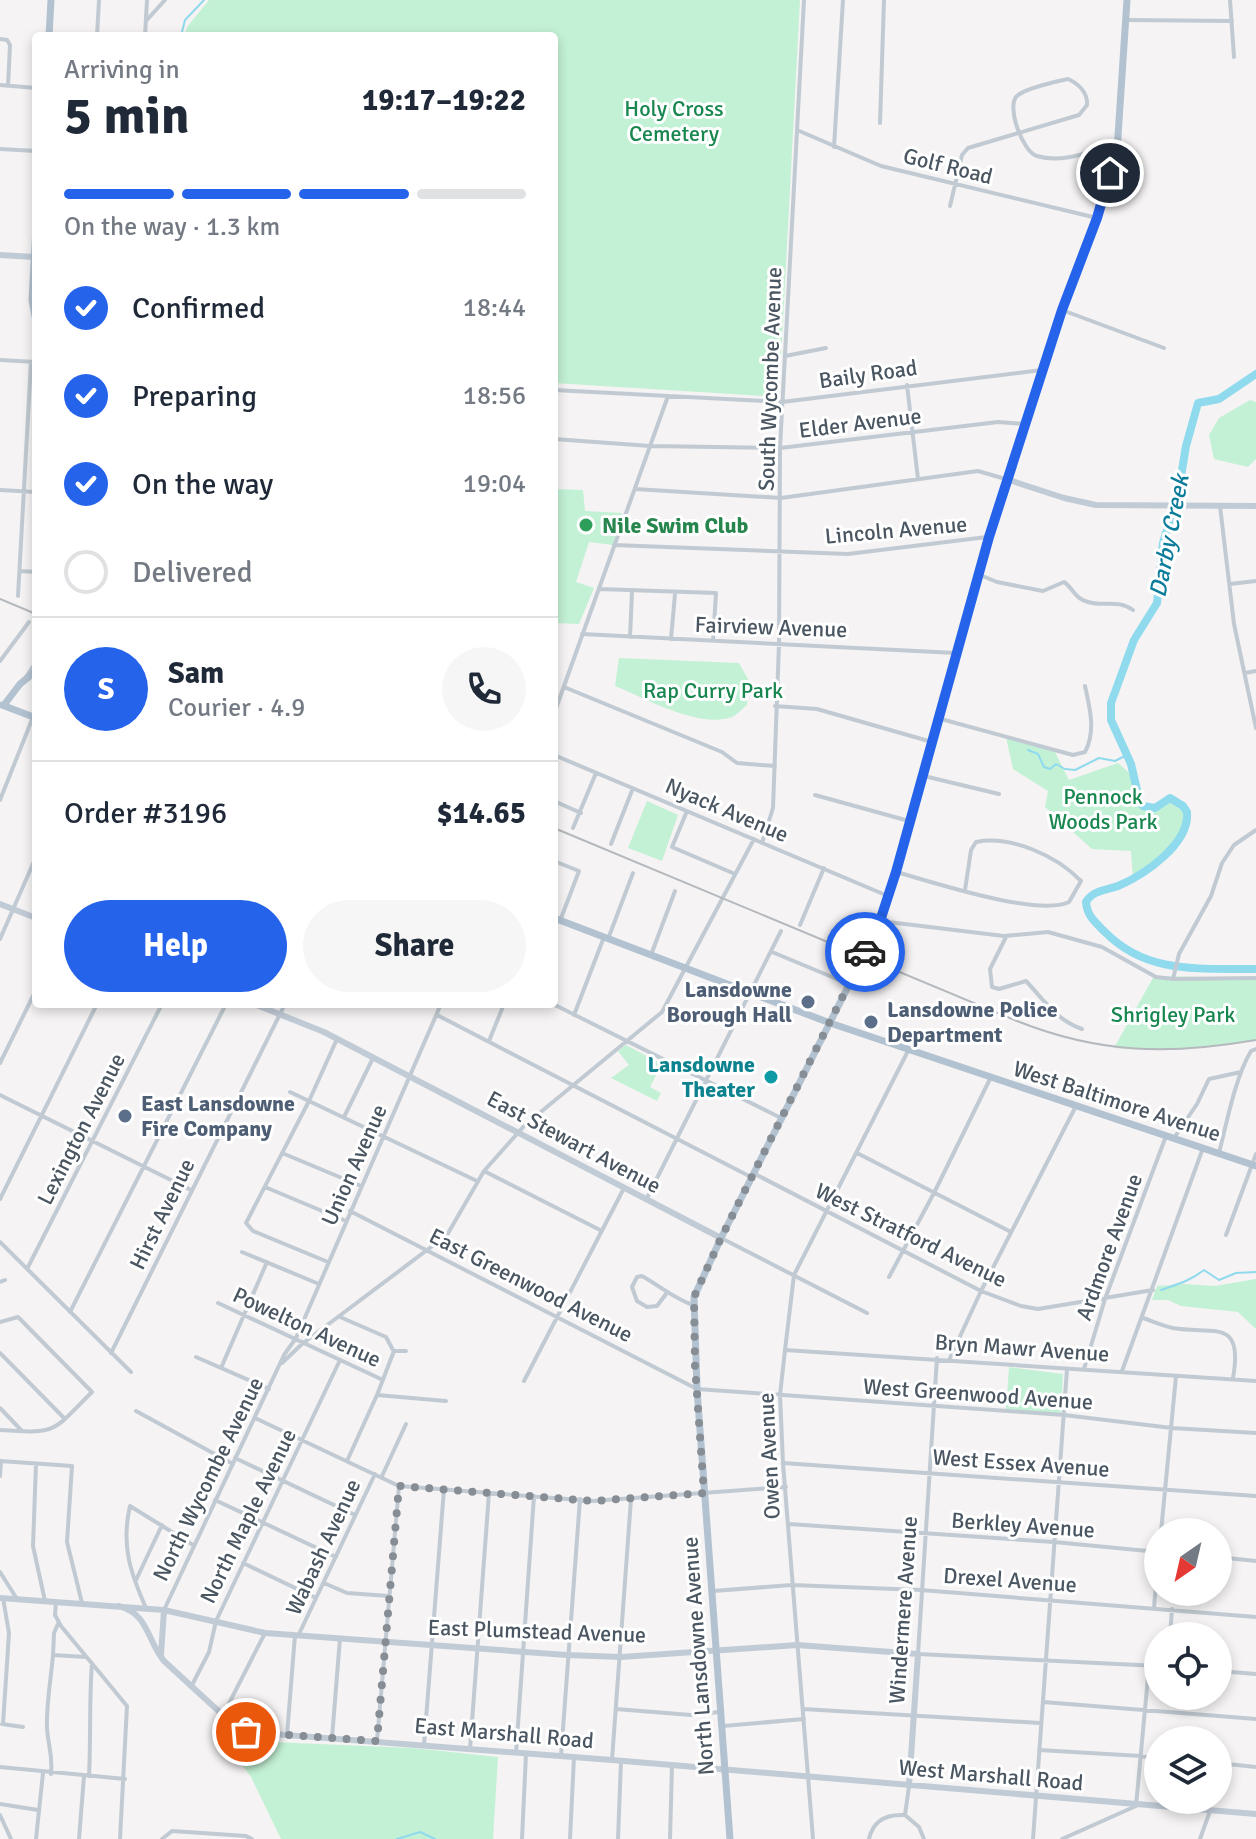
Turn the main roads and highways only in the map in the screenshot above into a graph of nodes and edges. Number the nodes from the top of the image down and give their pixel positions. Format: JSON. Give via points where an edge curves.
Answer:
{"nodes":[{"id":1,"x":51,"y":0,"type":"edge"},
{"id":2,"x":1127,"y":0,"type":"edge"},
{"id":3,"x":49,"y":32,"type":"edge"},
{"id":4,"x":32,"y":674,"type":"edge"},
{"id":5,"x":1,"y":706,"type":"edge"},
{"id":6,"x":32,"y":716,"type":"edge"},
{"id":7,"x":558,"y":920,"type":"edge"},
{"id":8,"x":830,"y":1023,"type":"junction"},
{"id":9,"x":1254,"y":1164,"type":"edge"},
{"id":10,"x":730,"y":1839,"type":"edge"}],
"edges":[{"from":1,"to":3,"type":"main road"},
{"from":2,"to":8,"type":"main road","name":"North Lansdowne Avenue","bridge":true,"via":[[1118,143],[1097,218],[989,537],[880,921]]},
{"from":4,"to":5,"type":"main road"},
{"from":5,"to":6,"type":"main road"},
{"from":7,"to":8,"type":"main road","name":"West Baltimore Avenue"},
{"from":8,"to":9,"type":"main road","name":"West Baltimore Avenue"},
{"from":8,"to":10,"type":"main road","name":"North Lansdowne Avenue","via":[[721,1238],[693,1305]]}]}
